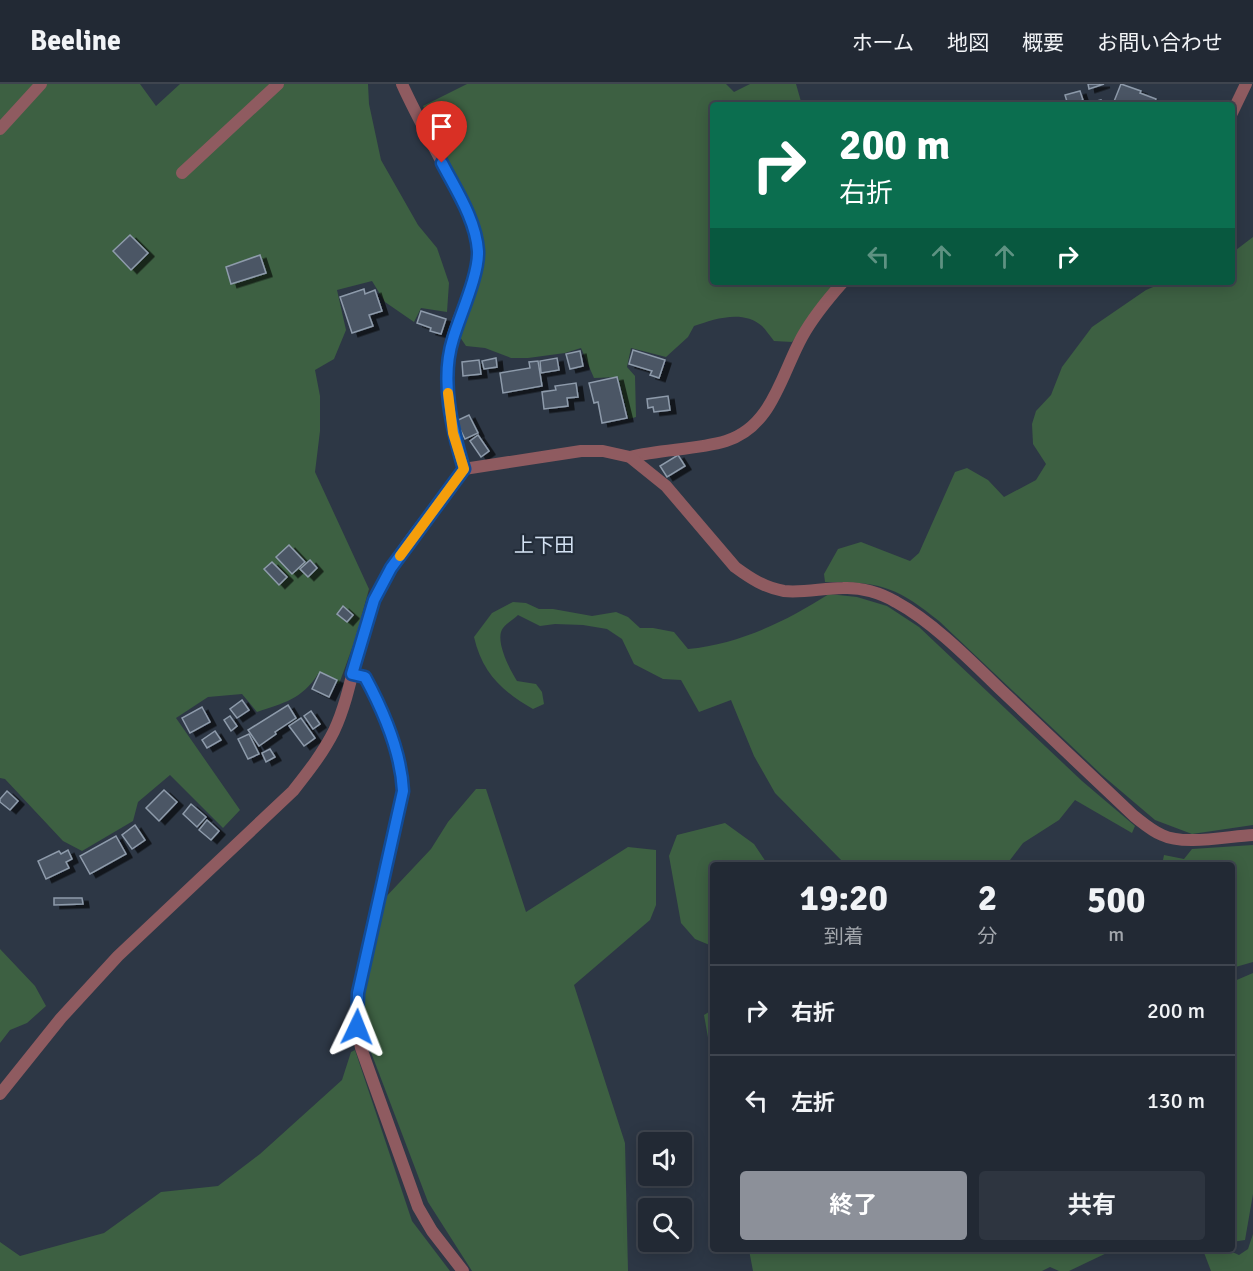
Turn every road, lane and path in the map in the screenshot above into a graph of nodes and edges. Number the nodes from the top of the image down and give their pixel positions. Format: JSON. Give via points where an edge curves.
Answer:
{"nodes":[{"id":1,"x":40,"y":84,"type":"edge"},
{"id":2,"x":278,"y":84,"type":"edge"},
{"id":3,"x":402,"y":84,"type":"edge"},
{"id":4,"x":1246,"y":84,"type":"edge"},
{"id":5,"x":1235,"y":107,"type":"edge"},
{"id":6,"x":0,"y":129,"type":"edge"},
{"id":7,"x":182,"y":172,"type":"dead end"},
{"id":8,"x":840,"y":285,"type":"edge"},
{"id":9,"x":630,"y":457,"type":"junction"},
{"id":10,"x":464,"y":469,"type":"junction"},
{"id":11,"x":352,"y":674,"type":"junction"},
{"id":12,"x":1253,"y":835,"type":"edge"},
{"id":13,"x":0,"y":1094,"type":"edge"},
{"id":14,"x":463,"y":1271,"type":"edge"}],
"edges":[{"from":1,"to":6,"type":"street"},
{"from":2,"to":7,"type":"street"},
{"from":3,"to":10,"type":"street","via":[[462,202],[478,251],[452,342],[449,368],[453,433]]},
{"from":4,"to":5,"type":"street"},
{"from":8,"to":9,"type":"street","via":[[813,318],[774,398],[755,425],[725,442]]},
{"from":9,"to":10,"type":"street","via":[[581,451]]},
{"from":9,"to":12,"type":"street","via":[[666,486],[735,567],[763,585],[798,592],[866,590],[896,602],[926,623],[970,659],[1134,816],[1162,835],[1193,839]]},
{"from":10,"to":11,"type":"street","via":[[391,568],[374,600]]},
{"from":11,"to":13,"type":"street","via":[[334,731],[293,791],[118,956],[61,1018]]},
{"from":11,"to":14,"type":"street","via":[[365,677],[377,700],[402,771],[403,791],[358,993],[357,1027],[418,1208]]}]}
